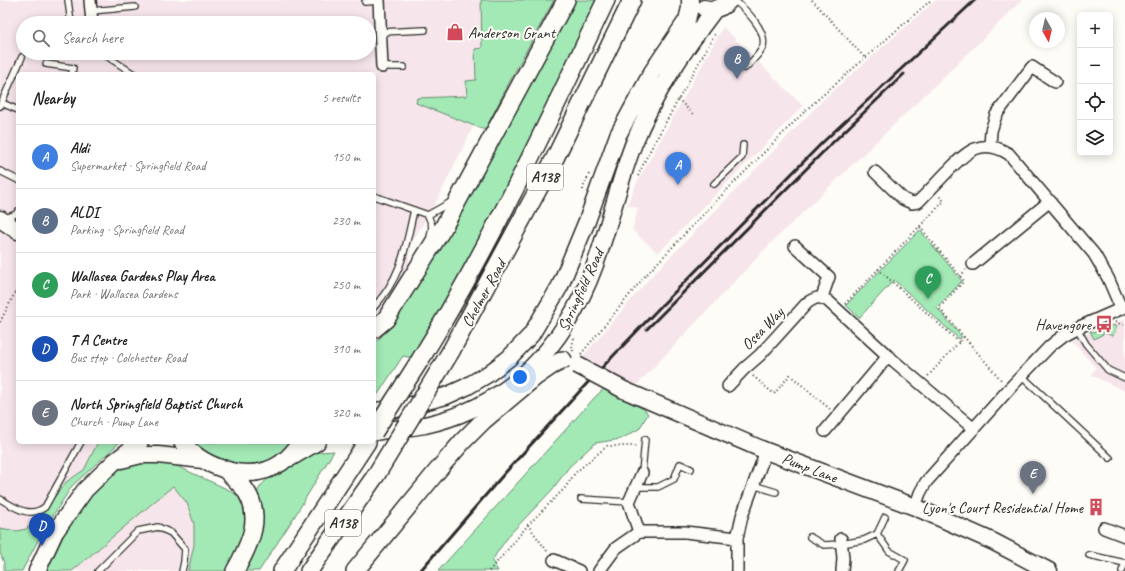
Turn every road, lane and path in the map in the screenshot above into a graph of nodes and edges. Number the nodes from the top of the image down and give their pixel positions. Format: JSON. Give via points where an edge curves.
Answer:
{"nodes":[{"id":1,"x":68,"y":0,"type":"edge"},
{"id":2,"x":566,"y":0,"type":"edge"},
{"id":3,"x":606,"y":0,"type":"edge"},
{"id":4,"x":632,"y":0,"type":"edge"},
{"id":5,"x":690,"y":0,"type":"edge"},
{"id":6,"x":694,"y":0,"type":"edge"},
{"id":7,"x":730,"y":0,"type":"edge"},
{"id":8,"x":734,"y":0,"type":"edge"},
{"id":9,"x":812,"y":0,"type":"edge"},
{"id":10,"x":931,"y":0,"type":"edge"},
{"id":11,"x":379,"y":1,"type":"edge"},
{"id":12,"x":365,"y":2,"type":"dead end"},
{"id":13,"x":90,"y":5,"type":"edge"},
{"id":14,"x":135,"y":7,"type":"dead end"},
{"id":15,"x":715,"y":9,"type":"junction"},
{"id":16,"x":70,"y":16,"type":"edge"},
{"id":17,"x":91,"y":16,"type":"edge"},
{"id":18,"x":424,"y":30,"type":"dead end"},
{"id":19,"x":717,"y":30,"type":"dead end"},
{"id":20,"x":380,"y":32,"type":"junction"},
{"id":21,"x":865,"y":58,"type":"junction"},
{"id":22,"x":20,"y":60,"type":"edge"},
{"id":23,"x":113,"y":60,"type":"edge"},
{"id":24,"x":46,"y":64,"type":"dead end"},
{"id":25,"x":382,"y":67,"type":"joint"},
{"id":26,"x":404,"y":67,"type":"dead end"},
{"id":27,"x":745,"y":68,"type":"dead end"},
{"id":28,"x":72,"y":72,"type":"edge"},
{"id":29,"x":131,"y":72,"type":"edge"},
{"id":30,"x":1055,"y":82,"type":"dead end"},
{"id":31,"x":3,"y":93,"type":"edge"},
{"id":32,"x":678,"y":99,"type":"junction"},
{"id":33,"x":1,"y":104,"type":"edge"},
{"id":34,"x":16,"y":109,"type":"edge"},
{"id":35,"x":695,"y":116,"type":"dead end"},
{"id":36,"x":743,"y":145,"type":"dead end"},
{"id":37,"x":990,"y":146,"type":"junction"},
{"id":38,"x":0,"y":171,"type":"edge"},
{"id":39,"x":875,"y":172,"type":"dead end"},
{"id":40,"x":637,"y":176,"type":"dead end"},
{"id":41,"x":16,"y":179,"type":"edge"},
{"id":42,"x":714,"y":184,"type":"dead end"},
{"id":43,"x":465,"y":187,"type":"junction"},
{"id":44,"x":931,"y":188,"type":"junction"},
{"id":45,"x":376,"y":197,"type":"edge"},
{"id":46,"x":1050,"y":201,"type":"junction"},
{"id":47,"x":414,"y":210,"type":"junction"},
{"id":48,"x":428,"y":215,"type":"junction"},
{"id":49,"x":9,"y":216,"type":"edge"},
{"id":50,"x":920,"y":227,"type":"junction"},
{"id":51,"x":16,"y":228,"type":"edge"},
{"id":52,"x":795,"y":246,"type":"dead end"},
{"id":53,"x":427,"y":254,"type":"junction"},
{"id":54,"x":974,"y":264,"type":"dead end"},
{"id":55,"x":878,"y":269,"type":"junction"},
{"id":56,"x":591,"y":277,"type":"junction"},
{"id":57,"x":16,"y":291,"type":"edge"},
{"id":58,"x":822,"y":297,"type":"junction"},
{"id":59,"x":376,"y":305,"type":"edge"},
{"id":60,"x":1123,"y":307,"type":"edge"},
{"id":61,"x":839,"y":311,"type":"junction"},
{"id":62,"x":0,"y":322,"type":"edge"},
{"id":63,"x":1115,"y":322,"type":"dead end"},
{"id":64,"x":1125,"y":326,"type":"edge"},
{"id":65,"x":376,"y":327,"type":"edge"},
{"id":66,"x":1077,"y":328,"type":"junction"},
{"id":67,"x":576,"y":332,"type":"dead end"},
{"id":68,"x":964,"y":337,"type":"junction"},
{"id":69,"x":959,"y":342,"type":"junction"},
{"id":70,"x":888,"y":356,"type":"junction"},
{"id":71,"x":573,"y":362,"type":"junction"},
{"id":72,"x":535,"y":365,"type":"junction"},
{"id":73,"x":744,"y":368,"type":"junction"},
{"id":74,"x":1022,"y":376,"type":"junction"},
{"id":75,"x":1125,"y":378,"type":"edge"},
{"id":76,"x":515,"y":382,"type":"junction"},
{"id":77,"x":921,"y":384,"type":"junction"},
{"id":78,"x":728,"y":386,"type":"dead end"},
{"id":79,"x":1009,"y":389,"type":"junction"},
{"id":80,"x":376,"y":411,"type":"edge"},
{"id":81,"x":838,"y":415,"type":"junction"},
{"id":82,"x":484,"y":420,"type":"junction"},
{"id":83,"x":376,"y":429,"type":"edge"},
{"id":84,"x":974,"y":429,"type":"junction"},
{"id":85,"x":825,"y":431,"type":"dead end"},
{"id":86,"x":376,"y":432,"type":"edge"},
{"id":87,"x":645,"y":439,"type":"dead end"},
{"id":88,"x":80,"y":444,"type":"edge"},
{"id":89,"x":137,"y":444,"type":"edge"},
{"id":90,"x":184,"y":444,"type":"edge"},
{"id":91,"x":298,"y":444,"type":"edge"},
{"id":92,"x":313,"y":444,"type":"edge"},
{"id":93,"x":366,"y":444,"type":"edge"},
{"id":94,"x":645,"y":446,"type":"junction"},
{"id":95,"x":766,"y":451,"type":"junction"},
{"id":96,"x":1110,"y":458,"type":"dead end"},
{"id":97,"x":286,"y":459,"type":"junction"},
{"id":98,"x":115,"y":461,"type":"junction"},
{"id":99,"x":206,"y":461,"type":"junction"},
{"id":100,"x":225,"y":469,"type":"junction"},
{"id":101,"x":691,"y":469,"type":"dead end"},
{"id":102,"x":642,"y":473,"type":"joint"},
{"id":103,"x":753,"y":485,"type":"junction"},
{"id":104,"x":636,"y":486,"type":"junction"},
{"id":105,"x":776,"y":492,"type":"dead end"},
{"id":106,"x":0,"y":499,"type":"edge"},
{"id":107,"x":580,"y":499,"type":"dead end"},
{"id":108,"x":629,"y":502,"type":"junction"},
{"id":109,"x":915,"y":507,"type":"junction"},
{"id":110,"x":885,"y":517,"type":"dead end"},
{"id":111,"x":528,"y":525,"type":"junction"},
{"id":112,"x":1104,"y":528,"type":"dead end"},
{"id":113,"x":639,"y":532,"type":"junction"},
{"id":114,"x":877,"y":534,"type":"junction"},
{"id":115,"x":1125,"y":536,"type":"edge"},
{"id":116,"x":810,"y":537,"type":"dead end"},
{"id":117,"x":737,"y":538,"type":"junction"},
{"id":118,"x":841,"y":542,"type":"junction"},
{"id":119,"x":1089,"y":555,"type":"dead end"},
{"id":120,"x":554,"y":560,"type":"joint"},
{"id":121,"x":1125,"y":563,"type":"edge"},
{"id":122,"x":37,"y":571,"type":"edge"},
{"id":123,"x":98,"y":571,"type":"edge"},
{"id":124,"x":182,"y":571,"type":"edge"},
{"id":125,"x":235,"y":571,"type":"edge"},
{"id":126,"x":282,"y":571,"type":"edge"},
{"id":127,"x":309,"y":571,"type":"edge"},
{"id":128,"x":355,"y":571,"type":"edge"},
{"id":129,"x":489,"y":571,"type":"edge"},
{"id":130,"x":579,"y":571,"type":"edge"},
{"id":131,"x":599,"y":571,"type":"edge"},
{"id":132,"x":737,"y":571,"type":"edge"},
{"id":133,"x":842,"y":571,"type":"edge"},
{"id":134,"x":899,"y":571,"type":"edge"},
{"id":135,"x":1049,"y":571,"type":"edge"},
{"id":136,"x":1122,"y":571,"type":"edge"}],
"edges":[{"from":1,"to":16,"type":"lane"},
{"from":2,"to":43,"type":"main road"},
{"from":3,"to":83,"type":"main road","name":"Chelmer Road","number":"A138","bridge":true,"via":[[535,150],[486,243],[436,335]]},
{"from":4,"to":127,"type":"main road","name":"Chelmer Road","number":"A138","bridge":true,"via":[[555,158],[451,351],[376,474]]},
{"from":5,"to":80,"type":"main road","name":"Springfield Road","via":[[687,20],[652,72],[618,135],[560,286],[531,335],[509,358],[466,387],[446,396],[396,410]]},
{"from":6,"to":15,"type":"main road","via":[[702,7]]},
{"from":7,"to":15,"type":"main road","name":"Springfield Road"},
{"from":8,"to":27,"type":"lane","via":[[750,15],[763,37],[761,49]]},
{"from":9,"to":21,"type":"path"},
{"from":10,"to":21,"type":"path"},
{"from":11,"to":12,"type":"lane"},
{"from":11,"to":20,"type":"street"},
{"from":13,"to":14,"type":"lane"},
{"from":13,"to":17,"type":"street"},
{"from":15,"to":56,"type":"main road","name":"Springfield Road","via":[[672,69],[650,107],[633,145]]},
{"from":18,"to":20,"type":"lane"},
{"from":19,"to":32,"type":"path"},
{"from":20,"to":25,"type":"street"},
{"from":21,"to":71,"type":"path","via":[[807,108],[717,200],[645,276]]},
{"from":22,"to":31,"type":"lane"},
{"from":23,"to":29,"type":"lane"},
{"from":24,"to":28,"type":"lane","via":[[73,68]]},
{"from":25,"to":26,"type":"lane"},
{"from":30,"to":37,"type":"street","via":[[1032,67],[996,115]]},
{"from":31,"to":33,"type":"lane"},
{"from":32,"to":35,"type":"path"},
{"from":32,"to":40,"type":"path"},
{"from":33,"to":34,"type":"lane"},
{"from":36,"to":42,"type":"lane","via":[[742,156]]},
{"from":37,"to":44,"type":"street","via":[[970,150]]},
{"from":37,"to":46,"type":"street","via":[[1000,148],[1009,154]]},
{"from":38,"to":41,"type":"lane"},
{"from":39,"to":44,"type":"street","via":[[908,202],[918,202]]},
{"from":43,"to":48,"type":"lane","via":[[450,203]]},
{"from":43,"to":53,"type":"main road"},
{"from":44,"to":50,"type":"path","via":[[944,201]]},
{"from":45,"to":47,"type":"lane"},
{"from":46,"to":54,"type":"street"},
{"from":46,"to":60,"type":"street","via":[[1094,254]]},
{"from":47,"to":48,"type":"lane"},
{"from":47,"to":59,"type":"lane","via":[[400,266],[391,287]]},
{"from":48,"to":53,"type":"lane","via":[[432,226]]},
{"from":49,"to":51,"type":"main road"},
{"from":50,"to":55,"type":"path"},
{"from":50,"to":68,"type":"path","via":[[964,281],[939,308]]},
{"from":52,"to":58,"type":"street","via":[[829,277]]},
{"from":53,"to":65,"type":"main road","via":[[386,319]]},
{"from":55,"to":61,"type":"path"},
{"from":55,"to":69,"type":"path"},
{"from":56,"to":71,"type":"main road","via":[[583,304],[563,348]]},
{"from":56,"to":72,"type":"main road","name":"Springfield Road","via":[[562,332]]},
{"from":57,"to":62,"type":"path"},
{"from":58,"to":61,"type":"street"},
{"from":58,"to":73,"type":"street","name":"Osea Way","via":[[814,298],[807,303],[760,355]]},
{"from":60,"to":66,"type":"street"},
{"from":61,"to":70,"type":"street"},
{"from":63,"to":64,"type":"path"},
{"from":66,"to":74,"type":"street","via":[[1050,346]]},
{"from":66,"to":75,"type":"lane","via":[[1086,344],[1108,370]]},
{"from":67,"to":71,"type":"path","via":[[572,346]]},
{"from":68,"to":69,"type":"path"},
{"from":68,"to":79,"type":"path"},
{"from":69,"to":77,"type":"path"},
{"from":70,"to":77,"type":"street"},
{"from":70,"to":81,"type":"street"},
{"from":71,"to":72,"type":"main road","via":[[550,360]]},
{"from":71,"to":82,"type":"main road","via":[[551,366]]},
{"from":71,"to":95,"type":"main road","name":"Pump Lane","bridge":true,"via":[[624,390]]},
{"from":72,"to":76,"type":"main road","name":"Springfield Road"},
{"from":73,"to":78,"type":"street","name":"Osea Way"},
{"from":73,"to":81,"type":"path","via":[[774,394],[790,375]]},
{"from":74,"to":79,"type":"street"},
{"from":74,"to":96,"type":"lane"},
{"from":76,"to":82,"type":"main road"},
{"from":76,"to":86,"type":"main road","name":"Springfield Road","via":[[492,399],[461,414],[425,425]]},
{"from":77,"to":84,"type":"street"},
{"from":79,"to":84,"type":"street"},
{"from":81,"to":85,"type":"street"},
{"from":82,"to":128,"type":"main road","via":[[443,464]]},
{"from":84,"to":109,"type":"street","via":[[926,482]]},
{"from":87,"to":94,"type":"lane"},
{"from":88,"to":106,"type":"lane","via":[[45,506],[39,511],[22,511]]},
{"from":89,"to":98,"type":"main road"},
{"from":90,"to":99,"type":"main road"},
{"from":91,"to":97,"type":"main road"},
{"from":92,"to":97,"type":"main road"},
{"from":93,"to":126,"type":"main road","number":"A138"},
{"from":94,"to":102,"type":"lane"},
{"from":94,"to":111,"type":"path","via":[[607,446],[575,473],[565,488]]},
{"from":95,"to":103,"type":"street"},
{"from":95,"to":109,"type":"main road","name":"Pump Lane"},
{"from":97,"to":100,"type":"main road","via":[[260,473],[242,473]]},
{"from":98,"to":99,"type":"main road","via":[[158,454]]},
{"from":98,"to":122,"type":"main road","via":[[85,490],[55,532]]},
{"from":99,"to":100,"type":"main road"},
{"from":100,"to":125,"type":"main road","via":[[243,488],[254,511],[248,548]]},
{"from":101,"to":104,"type":"lane","via":[[680,464],[674,480],[658,487]]},
{"from":102,"to":104,"type":"street"},
{"from":103,"to":105,"type":"lane"},
{"from":103,"to":117,"type":"street"},
{"from":104,"to":108,"type":"street"},
{"from":107,"to":108,"type":"lane"},
{"from":108,"to":113,"type":"street"},
{"from":109,"to":135,"type":"main road","name":"Pump Lane","via":[[994,542]]},
{"from":110,"to":114,"type":"lane"},
{"from":111,"to":120,"type":"path"},
{"from":111,"to":129,"type":"path"},
{"from":112,"to":115,"type":"street"},
{"from":113,"to":117,"type":"street","via":[[685,532]]},
{"from":113,"to":131,"type":"street","via":[[616,548]]},
{"from":114,"to":118,"type":"lane","via":[[864,540]]},
{"from":114,"to":134,"type":"lane","via":[[889,551],[905,560]]},
{"from":116,"to":118,"type":"lane","via":[[824,545]]},
{"from":117,"to":132,"type":"street"},
{"from":118,"to":133,"type":"street"},
{"from":119,"to":121,"type":"lane"},
{"from":120,"to":130,"type":"street"},
{"from":121,"to":136,"type":"lane"},
{"from":123,"to":124,"type":"lane","via":[[138,531],[158,527],[171,533],[185,549]]}]}
